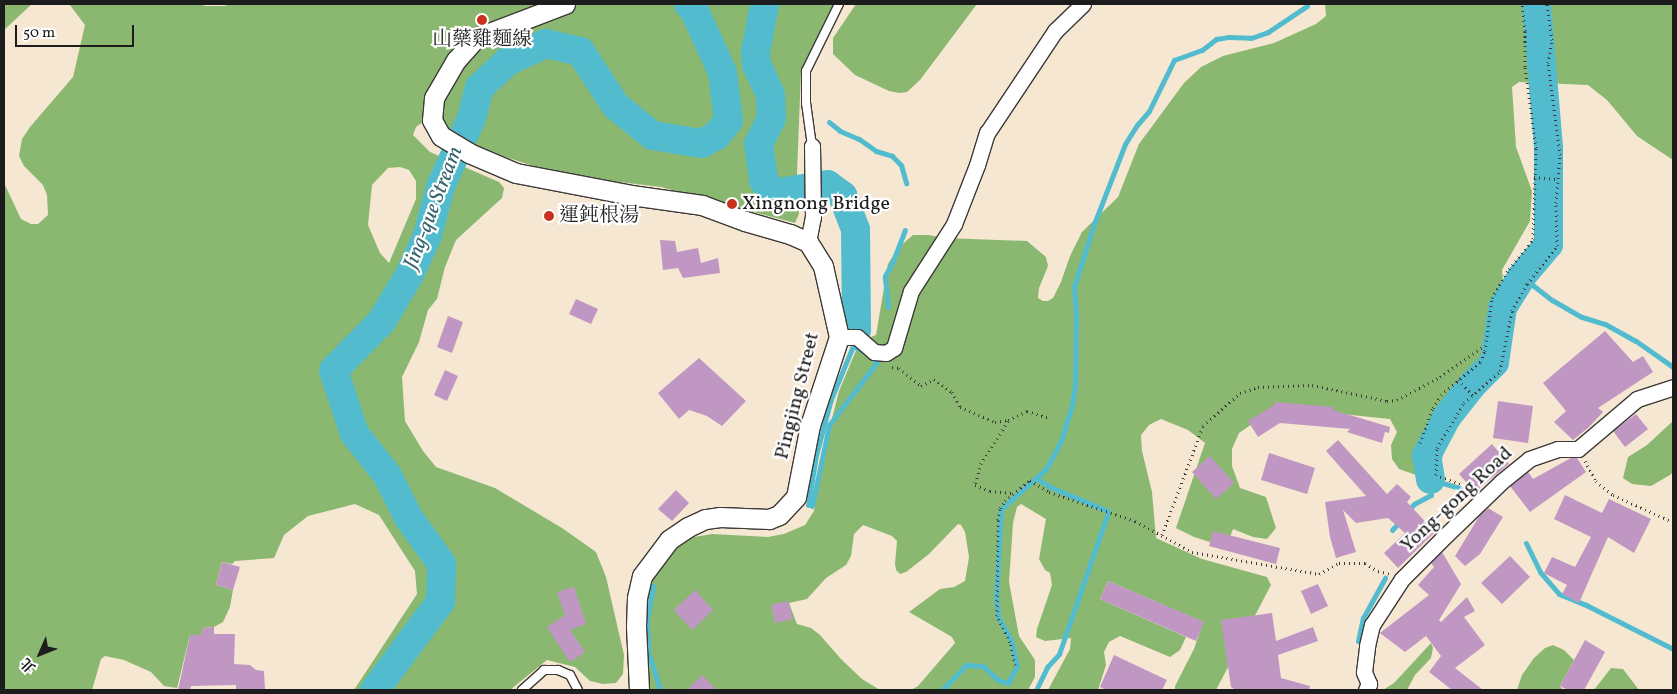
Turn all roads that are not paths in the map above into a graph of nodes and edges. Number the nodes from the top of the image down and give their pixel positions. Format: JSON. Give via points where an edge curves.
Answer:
{"nodes":[{"id":1,"x":565,"y":4,"type":"edge"},
{"id":2,"x":839,"y":4,"type":"edge"},
{"id":3,"x":1083,"y":4,"type":"edge"},
{"id":4,"x":812,"y":146,"type":"joint"},
{"id":5,"x":808,"y":242,"type":"junction"},
{"id":6,"x":839,"y":338,"type":"junction"},
{"id":7,"x":1673,"y":387,"type":"edge"},
{"id":8,"x":522,"y":690,"type":"edge"},
{"id":9,"x":578,"y":690,"type":"edge"},
{"id":10,"x":639,"y":690,"type":"edge"},
{"id":11,"x":1366,"y":690,"type":"edge"}],
"edges":[{"from":1,"to":5,"type":"street","via":[[476,38],[456,60],[434,98],[432,120],[441,136],[469,153],[516,173],[702,205]]},
{"from":2,"to":4,"type":"lane","via":[[806,71],[806,103]]},
{"from":3,"to":6,"type":"street","via":[[1055,31],[987,133],[954,224],[911,291],[894,348],[886,353],[874,352],[857,337]]},
{"from":4,"to":5,"type":"street","via":[[813,217]]},
{"from":5,"to":6,"type":"street","name":"Pingjing Street","via":[[823,266]]},
{"from":6,"to":10,"type":"street","name":"Pingjing Street","via":[[810,425],[796,497],[779,515],[769,519],[720,517],[705,519],[688,527],[669,540],[642,576],[636,626]]},
{"from":7,"to":11,"type":"street","name":"Yong-gong Road","via":[[1637,400],[1578,449],[1558,449],[1529,459],[1500,482],[1402,579],[1372,625],[1364,672],[1369,684]]},
{"from":8,"to":9,"type":"lane","via":[[544,670],[558,670],[570,675]]}]}
